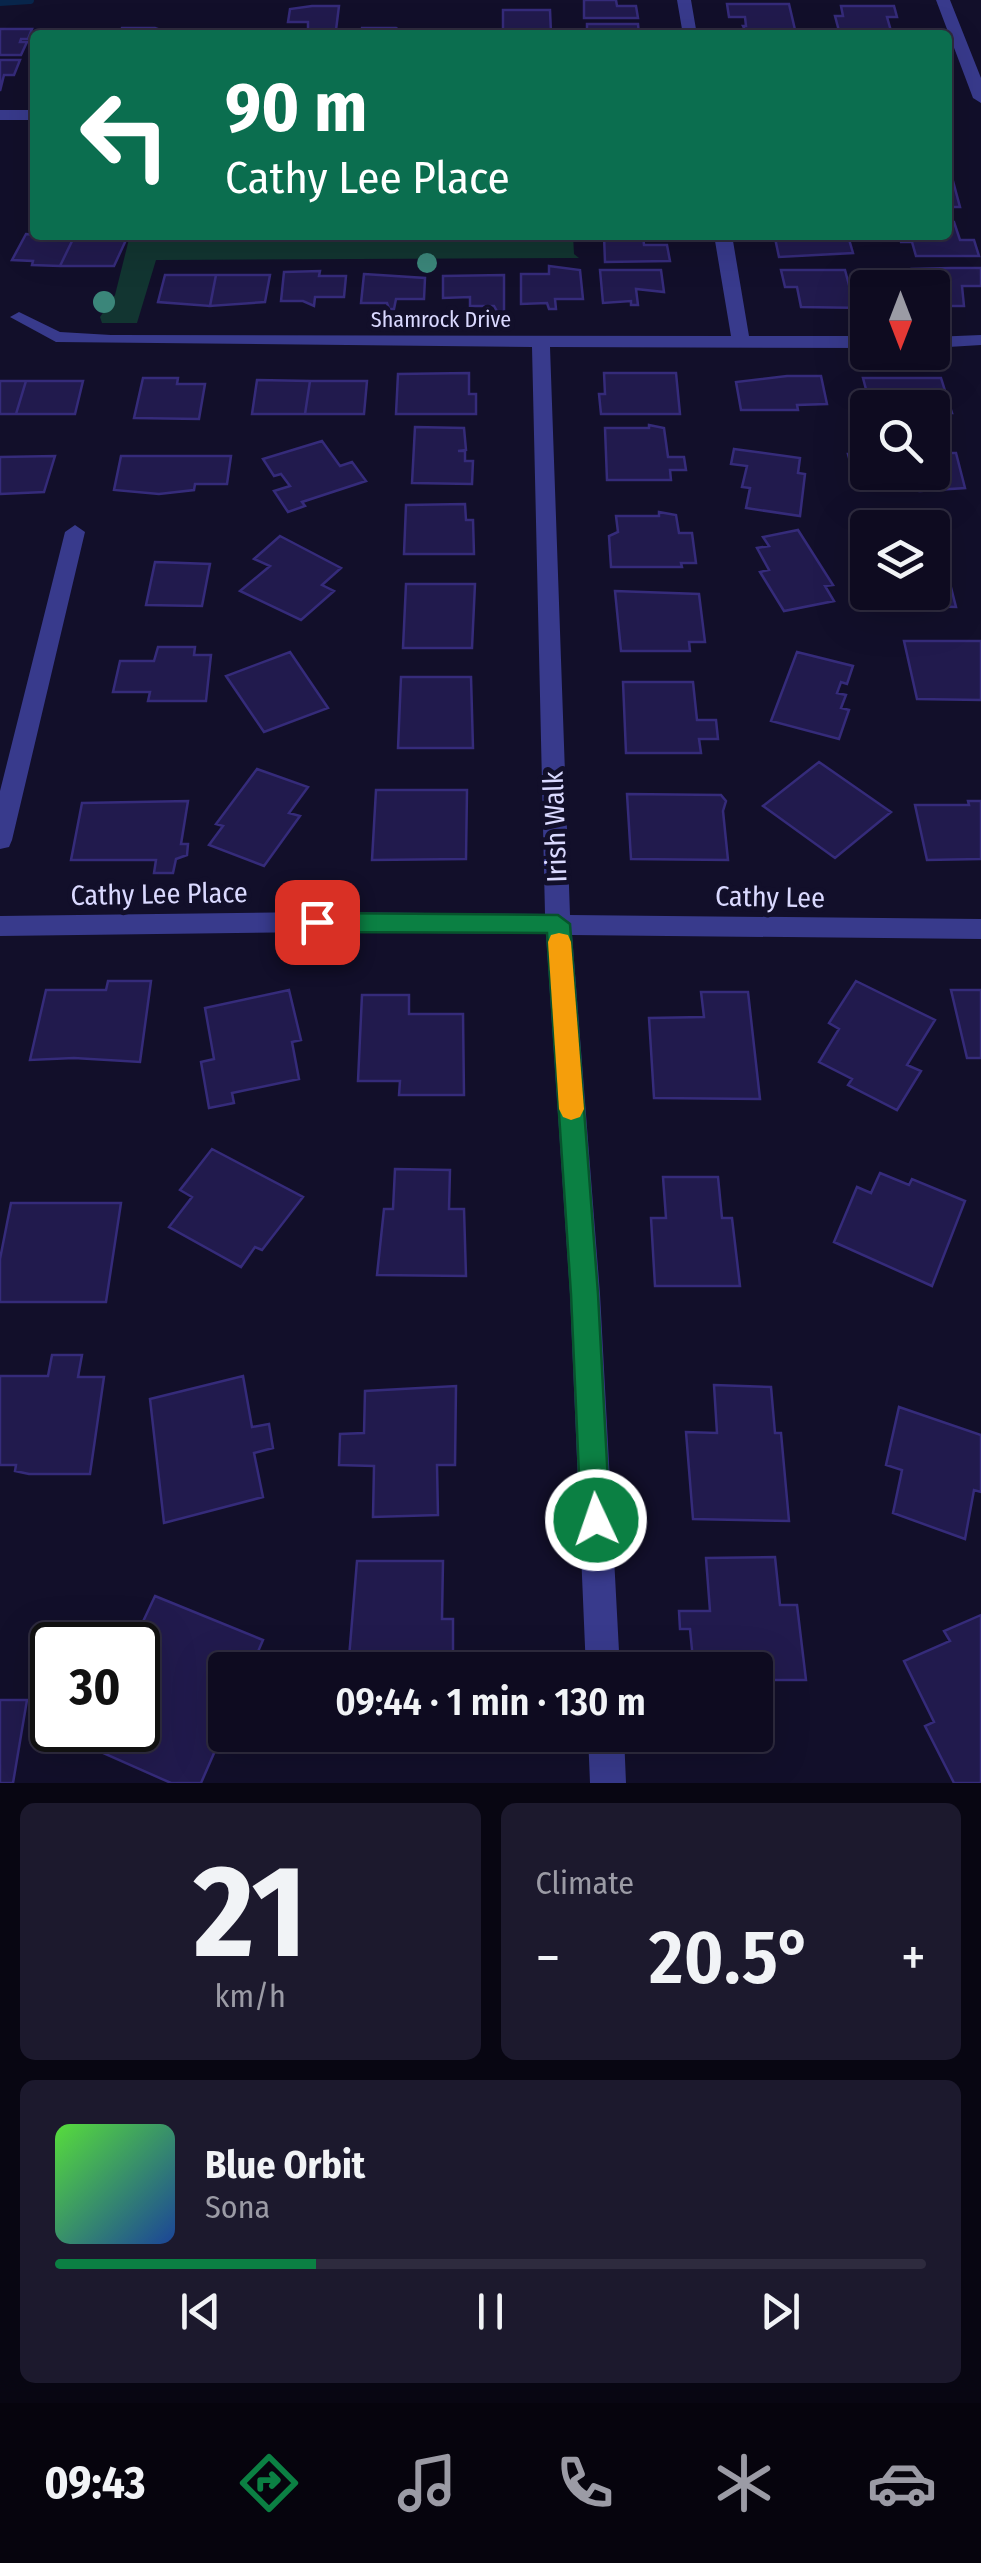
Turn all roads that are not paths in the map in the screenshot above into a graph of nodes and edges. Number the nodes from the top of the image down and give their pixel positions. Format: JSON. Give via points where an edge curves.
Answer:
{"nodes":[{"id":1,"x":684,"y":0,"type":"edge"},
{"id":2,"x":942,"y":0,"type":"edge"},
{"id":3,"x":689,"y":30,"type":"edge"},
{"id":4,"x":981,"y":98,"type":"edge"},
{"id":5,"x":0,"y":115,"type":"edge"},
{"id":6,"x":30,"y":115,"type":"edge"},
{"id":7,"x":724,"y":240,"type":"edge"},
{"id":8,"x":19,"y":317,"type":"dead end"},
{"id":9,"x":981,"y":340,"type":"edge"},
{"id":10,"x":741,"y":341,"type":"junction"},
{"id":11,"x":540,"y":342,"type":"junction"},
{"id":12,"x":850,"y":342,"type":"edge"},
{"id":13,"x":950,"y":342,"type":"edge"},
{"id":14,"x":75,"y":532,"type":"dead end"},
{"id":15,"x":0,"y":840,"type":"edge"},
{"id":16,"x":558,"y":924,"type":"junction"},
{"id":17,"x":0,"y":926,"type":"edge"},
{"id":18,"x":981,"y":929,"type":"edge"},
{"id":19,"x":601,"y":1652,"type":"edge"},
{"id":20,"x":607,"y":1752,"type":"edge"},
{"id":21,"x":608,"y":1783,"type":"edge"}],
"edges":[{"from":1,"to":3,"type":"street"},
{"from":2,"to":4,"type":"street"},
{"from":5,"to":6,"type":"street"},
{"from":7,"to":10,"type":"street"},
{"from":8,"to":11,"type":"street","name":"Shamrock Drive","via":[[56,336],[112,340]]},
{"from":9,"to":13,"type":"street"},
{"from":10,"to":11,"type":"street","name":"Shamrock Drive"},
{"from":10,"to":12,"type":"street","name":"Shamrock Drive"},
{"from":11,"to":16,"type":"street","name":"Irish Walk"},
{"from":14,"to":15,"type":"street"},
{"from":16,"to":17,"type":"street","name":"Cathy Lee Place"},
{"from":16,"to":18,"type":"street","name":"Cathy Lee"},
{"from":16,"to":19,"type":"street","name":"Irish Walk","via":[[585,1294]]},
{"from":20,"to":21,"type":"street"}]}
